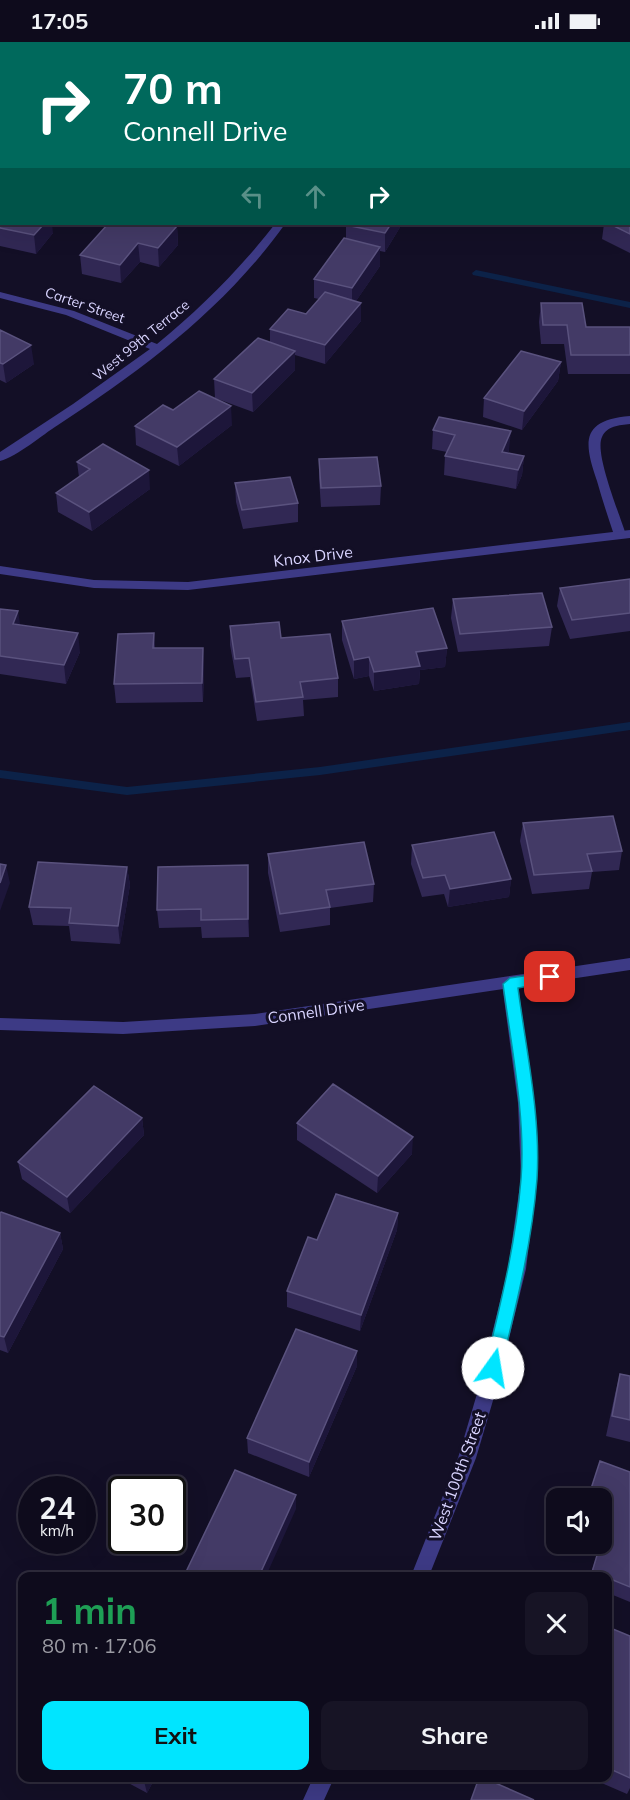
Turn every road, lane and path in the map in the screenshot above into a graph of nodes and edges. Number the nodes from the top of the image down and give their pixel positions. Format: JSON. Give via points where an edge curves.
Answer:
{"nodes":[{"id":1,"x":279,"y":225,"type":"edge"},
{"id":2,"x":0,"y":295,"type":"edge"},
{"id":3,"x":159,"y":349,"type":"junction"},
{"id":4,"x":630,"y":420,"type":"edge"},
{"id":5,"x":0,"y":457,"type":"edge"},
{"id":6,"x":625,"y":534,"type":"edge"},
{"id":7,"x":0,"y":570,"type":"edge"},
{"id":8,"x":630,"y":964,"type":"edge"},
{"id":9,"x":510,"y":984,"type":"junction"},
{"id":10,"x":0,"y":1024,"type":"edge"},
{"id":11,"x":422,"y":1572,"type":"edge"},
{"id":12,"x":322,"y":1782,"type":"edge"},
{"id":13,"x":313,"y":1800,"type":"edge"}],
"edges":[{"from":1,"to":3,"type":"street","name":"West 99th Terrace","via":[[237,280]]},
{"from":2,"to":3,"type":"street","name":"Carter Street","via":[[70,314]]},
{"from":3,"to":5,"type":"street","name":"West 99th Terrace","via":[[93,398]]},
{"from":4,"to":6,"type":"street","via":[[601,427],[594,438],[593,451]]},
{"from":6,"to":7,"type":"street","name":"Knox Drive","via":[[188,586],[119,588],[51,581]]},
{"from":8,"to":9,"type":"street","name":"Connell Drive"},
{"from":9,"to":10,"type":"street","name":"Connell Drive","via":[[255,1020],[123,1028]]},
{"from":9,"to":11,"type":"street","name":"West 100th Street","via":[[526,1103],[529,1178],[517,1269],[467,1458]]},
{"from":12,"to":13,"type":"street"}]}
